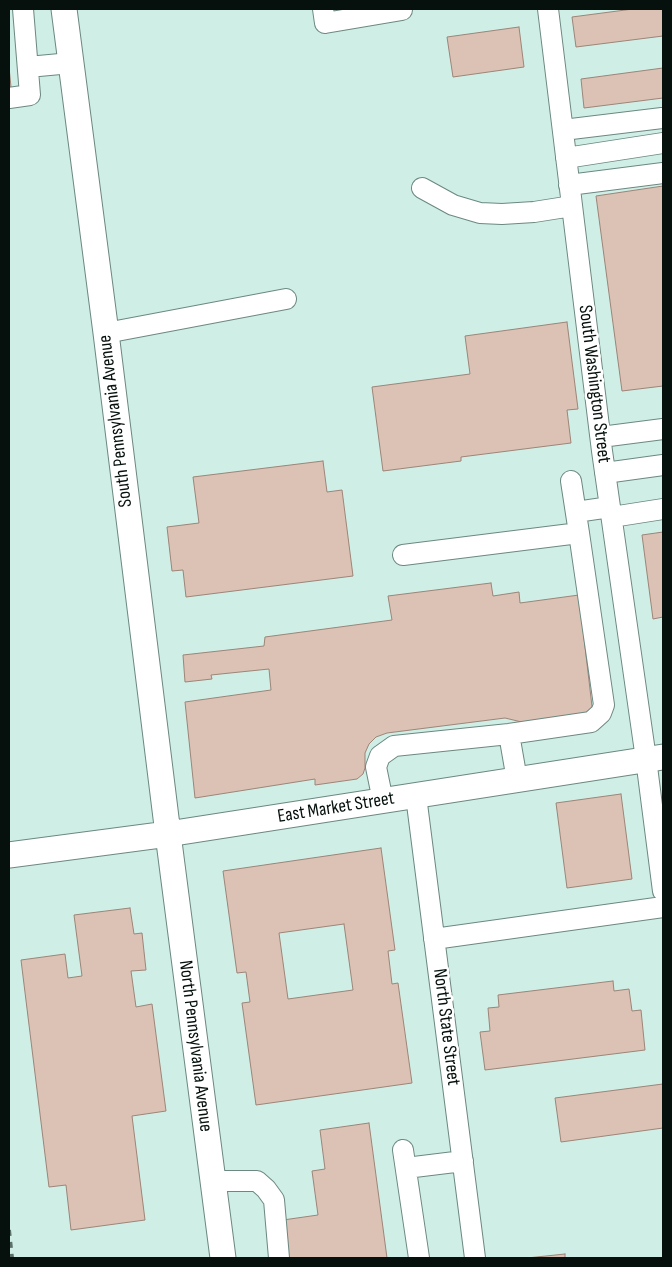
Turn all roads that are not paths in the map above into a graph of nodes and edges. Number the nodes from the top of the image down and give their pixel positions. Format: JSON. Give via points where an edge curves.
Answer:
{"nodes":[{"id":1,"x":64,"y":9,"type":"edge"},
{"id":2,"x":402,"y":9,"type":"edge"},
{"id":3,"x":548,"y":9,"type":"edge"},
{"id":4,"x":18,"y":16,"type":"edge"},
{"id":5,"x":324,"y":16,"type":"edge"},
{"id":6,"x":71,"y":63,"type":"junction"},
{"id":7,"x":28,"y":67,"type":"junction"},
{"id":8,"x":9,"y":98,"type":"edge"},
{"id":9,"x":662,"y":118,"type":"dead end"},
{"id":10,"x":563,"y":130,"type":"junction"},
{"id":11,"x":663,"y":143,"type":"edge"},
{"id":12,"x":566,"y":158,"type":"junction"},
{"id":13,"x":663,"y":173,"type":"edge"},
{"id":14,"x":569,"y":185,"type":"junction"},
{"id":15,"x":422,"y":188,"type":"dead end"},
{"id":16,"x":572,"y":206,"type":"junction"},
{"id":17,"x":286,"y":299,"type":"dead end"},
{"id":18,"x":106,"y":333,"type":"junction"},
{"id":19,"x":663,"y":429,"type":"edge"},
{"id":20,"x":601,"y":437,"type":"junction"},
{"id":21,"x":663,"y":465,"type":"edge"},
{"id":22,"x":606,"y":473,"type":"junction"},
{"id":23,"x":571,"y":481,"type":"dead end"},
{"id":24,"x":663,"y":509,"type":"edge"},
{"id":25,"x":576,"y":512,"type":"junction"},
{"id":26,"x":611,"y":512,"type":"junction"},
{"id":27,"x":579,"y":533,"type":"junction"},
{"id":28,"x":404,"y":556,"type":"dead end"},
{"id":29,"x":510,"y":734,"type":"junction"},
{"id":30,"x":655,"y":758,"type":"edge"},
{"id":31,"x":517,"y":780,"type":"junction"},
{"id":32,"x":416,"y":796,"type":"junction"},
{"id":33,"x":383,"y":801,"type":"junction"},
{"id":34,"x":168,"y":834,"type":"junction"},
{"id":35,"x":9,"y":855,"type":"edge"},
{"id":36,"x":663,"y":891,"type":"edge"},
{"id":37,"x":663,"y":907,"type":"edge"},
{"id":38,"x":434,"y":939,"type":"junction"},
{"id":39,"x":462,"y":1161,"type":"junction"},
{"id":40,"x":213,"y":1181,"type":"junction"},
{"id":41,"x":223,"y":1258,"type":"edge"},
{"id":42,"x":279,"y":1258,"type":"edge"},
{"id":43,"x":419,"y":1258,"type":"edge"},
{"id":44,"x":475,"y":1258,"type":"edge"}],
"edges":[{"from":1,"to":6,"type":"main road","name":"South Pennsylvania Avenue"},
{"from":2,"to":5,"type":"street"},
{"from":3,"to":10,"type":"street","name":"South Washington Street"},
{"from":4,"to":7,"type":"street"},
{"from":6,"to":7,"type":"street"},
{"from":6,"to":18,"type":"main road","name":"South Pennsylvania Avenue"},
{"from":7,"to":8,"type":"street","via":[[30,95]]},
{"from":9,"to":10,"type":"street"},
{"from":10,"to":12,"type":"street","name":"South Washington Street"},
{"from":11,"to":12,"type":"street"},
{"from":12,"to":14,"type":"street","name":"South Washington Street"},
{"from":13,"to":14,"type":"street"},
{"from":14,"to":16,"type":"street","name":"South Washington Street"},
{"from":15,"to":16,"type":"street","via":[[453,205],[480,213],[534,212]]},
{"from":16,"to":20,"type":"street","name":"South Washington Street"},
{"from":17,"to":18,"type":"street"},
{"from":18,"to":34,"type":"main road","name":"South Pennsylvania Avenue"},
{"from":19,"to":20,"type":"street"},
{"from":20,"to":22,"type":"street","name":"South Washington Street"},
{"from":21,"to":22,"type":"street"},
{"from":22,"to":26,"type":"street","name":"South Washington Street"},
{"from":23,"to":25,"type":"street"},
{"from":24,"to":26,"type":"street"},
{"from":25,"to":26,"type":"street"},
{"from":25,"to":27,"type":"street"},
{"from":26,"to":30,"type":"street","name":"South Washington Street"},
{"from":27,"to":28,"type":"street"},
{"from":27,"to":29,"type":"street","via":[[604,705],[592,722]]},
{"from":29,"to":31,"type":"street"},
{"from":29,"to":33,"type":"street","via":[[394,746],[380,756],[376,767]]},
{"from":30,"to":31,"type":"main road","name":"East Market Street"},
{"from":30,"to":36,"type":"street","name":"South Washington Street"},
{"from":31,"to":32,"type":"main road","name":"East Market Street"},
{"from":32,"to":33,"type":"main road","name":"East Market Street"},
{"from":32,"to":38,"type":"street","name":"North State Street"},
{"from":33,"to":34,"type":"main road","name":"East Market Street"},
{"from":34,"to":35,"type":"main road","name":"East Market Street"},
{"from":34,"to":40,"type":"main road","name":"North Pennsylvania Avenue"},
{"from":37,"to":38,"type":"street"},
{"from":38,"to":39,"type":"street","name":"North State Street"},
{"from":39,"to":43,"type":"street","via":[[405,1159]]},
{"from":39,"to":44,"type":"street","name":"North State Street"},
{"from":40,"to":41,"type":"main road","name":"North Pennsylvania Avenue"},
{"from":40,"to":42,"type":"street","via":[[257,1181],[266,1188],[274,1200]]}]}
